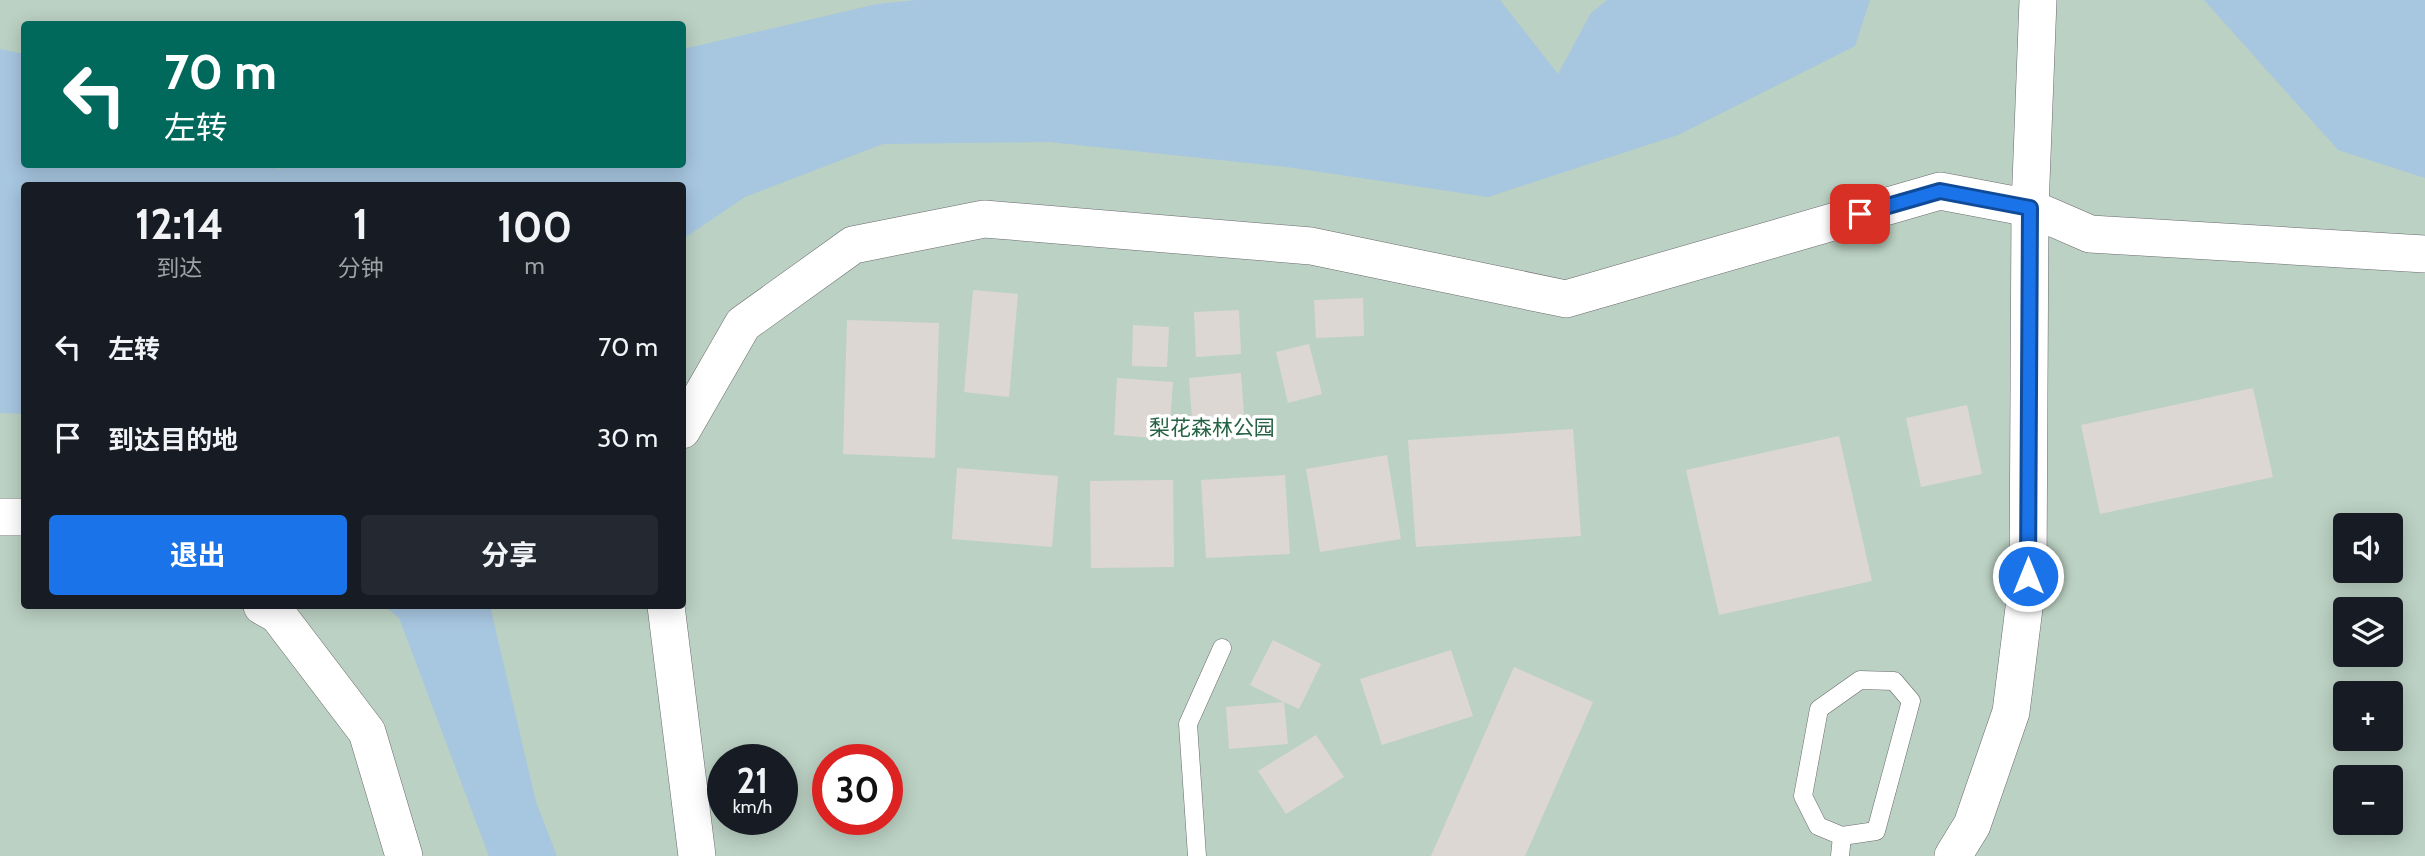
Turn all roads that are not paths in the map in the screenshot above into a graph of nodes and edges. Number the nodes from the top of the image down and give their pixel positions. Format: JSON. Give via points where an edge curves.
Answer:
{"nodes":[{"id":1,"x":2038,"y":0,"type":"edge"},
{"id":2,"x":2030,"y":208,"type":"junction"},
{"id":3,"x":2425,"y":254,"type":"edge"},
{"id":4,"x":686,"y":423,"type":"edge"},
{"id":5,"x":0,"y":517,"type":"edge"},
{"id":6,"x":21,"y":517,"type":"edge"},
{"id":7,"x":267,"y":609,"type":"edge"},
{"id":8,"x":666,"y":609,"type":"edge"},
{"id":9,"x":1222,"y":648,"type":"dead end"},
{"id":10,"x":1842,"y":836,"type":"junction"},
{"id":11,"x":404,"y":856,"type":"edge"},
{"id":12,"x":697,"y":856,"type":"edge"},
{"id":13,"x":1197,"y":856,"type":"edge"},
{"id":14,"x":1840,"y":856,"type":"edge"},
{"id":15,"x":1953,"y":856,"type":"edge"}],
"edges":[{"from":1,"to":2,"type":"street"},
{"from":2,"to":3,"type":"street","via":[[2090,234]]},
{"from":2,"to":4,"type":"street","via":[[1940,191],[1566,299],[1311,246],[984,219],[853,245],[743,324]]},
{"from":2,"to":15,"type":"street","via":[[2028,576],[2011,712],[1972,825]]},
{"from":5,"to":6,"type":"street"},
{"from":7,"to":11,"type":"street","via":[[278,615],[367,732]]},
{"from":8,"to":12,"type":"street"},
{"from":9,"to":13,"type":"lane","via":[[1188,724]]},
{"from":10,"to":10,"type":"lane","via":[[1876,831],[1911,701],[1894,681],[1860,680],[1819,709],[1803,796],[1818,826]]},
{"from":10,"to":14,"type":"lane"}]}
